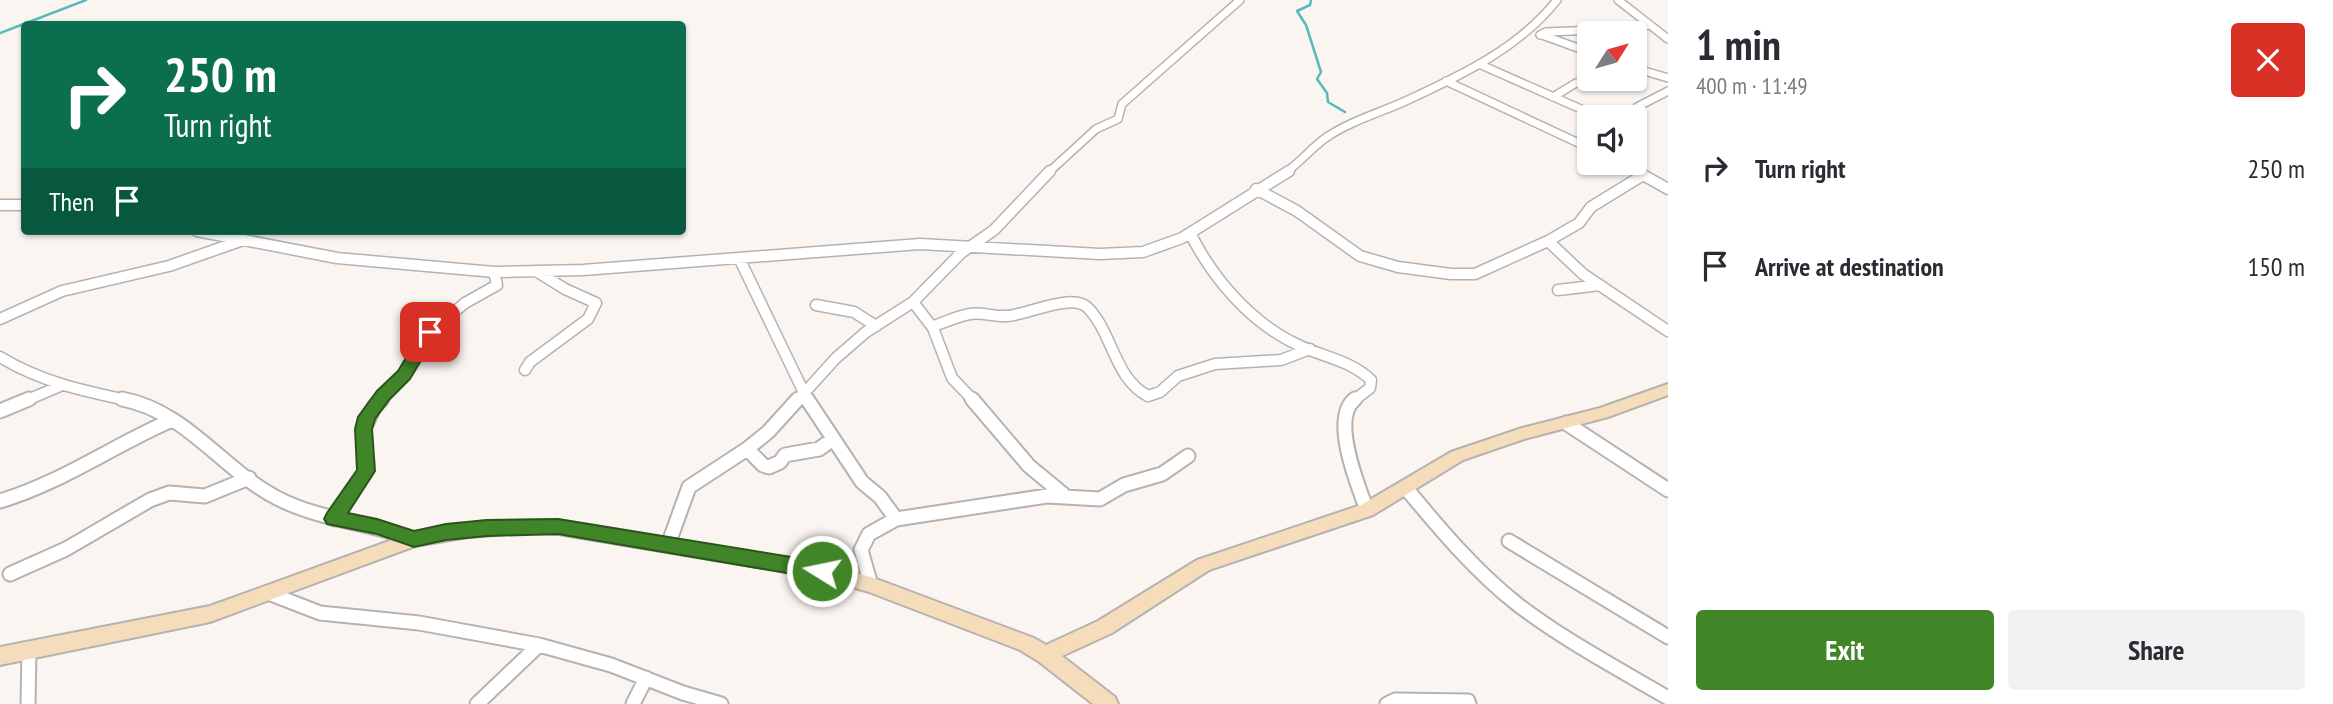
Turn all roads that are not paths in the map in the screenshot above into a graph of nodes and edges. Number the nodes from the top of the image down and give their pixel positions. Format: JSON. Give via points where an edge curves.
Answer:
{"nodes":[{"id":1,"x":1240,"y":0,"type":"edge"},
{"id":2,"x":1556,"y":0,"type":"edge"},
{"id":3,"x":1618,"y":0,"type":"edge"},
{"id":4,"x":1648,"y":24,"type":"junction"},
{"id":5,"x":1525,"y":33,"type":"junction"},
{"id":6,"x":1540,"y":35,"type":"junction"},
{"id":7,"x":1668,"y":39,"type":"edge"},
{"id":8,"x":1577,"y":48,"type":"edge"},
{"id":9,"x":1479,"y":64,"type":"junction"},
{"id":10,"x":1647,"y":72,"type":"edge"},
{"id":11,"x":1668,"y":78,"type":"edge"},
{"id":12,"x":1446,"y":81,"type":"junction"},
{"id":13,"x":1577,"y":83,"type":"edge"},
{"id":14,"x":1668,"y":91,"type":"edge"},
{"id":15,"x":1553,"y":97,"type":"junction"},
{"id":16,"x":1641,"y":105,"type":"edge"},
{"id":17,"x":1577,"y":107,"type":"edge"},
{"id":18,"x":1577,"y":143,"type":"edge"},
{"id":19,"x":1643,"y":175,"type":"joint"},
{"id":20,"x":1256,"y":189,"type":"junction"},
{"id":21,"x":1668,"y":189,"type":"edge"},
{"id":22,"x":0,"y":205,"type":"edge"},
{"id":23,"x":21,"y":205,"type":"edge"},
{"id":24,"x":1190,"y":233,"type":"junction"},
{"id":25,"x":220,"y":235,"type":"edge"},
{"id":26,"x":244,"y":239,"type":"junction"},
{"id":27,"x":1548,"y":240,"type":"junction"},
{"id":28,"x":972,"y":246,"type":"junction"},
{"id":29,"x":739,"y":258,"type":"junction"},
{"id":30,"x":536,"y":271,"type":"junction"},
{"id":31,"x":494,"y":272,"type":"junction"},
{"id":32,"x":1601,"y":285,"type":"junction"},
{"id":33,"x":1558,"y":290,"type":"dead end"},
{"id":34,"x":913,"y":302,"type":"junction"},
{"id":35,"x":816,"y":305,"type":"dead end"},
{"id":36,"x":0,"y":319,"type":"edge"},
{"id":37,"x":876,"y":326,"type":"junction"},
{"id":38,"x":934,"y":326,"type":"junction"},
{"id":39,"x":1668,"y":331,"type":"edge"},
{"id":40,"x":1310,"y":349,"type":"junction"},
{"id":41,"x":0,"y":358,"type":"edge"},
{"id":42,"x":525,"y":370,"type":"dead end"},
{"id":43,"x":60,"y":386,"type":"junction"},
{"id":44,"x":1668,"y":389,"type":"edge"},
{"id":45,"x":803,"y":393,"type":"junction"},
{"id":46,"x":0,"y":411,"type":"edge"},
{"id":47,"x":172,"y":420,"type":"junction"},
{"id":48,"x":1566,"y":423,"type":"junction"},
{"id":49,"x":832,"y":439,"type":"junction"},
{"id":50,"x":747,"y":449,"type":"junction"},
{"id":51,"x":1188,"y":456,"type":"dead end"},
{"id":52,"x":249,"y":478,"type":"junction"},
{"id":53,"x":1405,"y":487,"type":"junction"},
{"id":54,"x":1668,"y":490,"type":"edge"},
{"id":55,"x":1065,"y":495,"type":"junction"},
{"id":56,"x":0,"y":501,"type":"edge"},
{"id":57,"x":1367,"y":510,"type":"junction"},
{"id":58,"x":334,"y":519,"type":"junction"},
{"id":59,"x":896,"y":519,"type":"junction"},
{"id":60,"x":414,"y":539,"type":"junction"},
{"id":61,"x":1509,"y":541,"type":"dead end"},
{"id":62,"x":667,"y":545,"type":"junction"},
{"id":63,"x":10,"y":575,"type":"dead end"},
{"id":64,"x":871,"y":585,"type":"junction"},
{"id":65,"x":271,"y":594,"type":"junction"},
{"id":66,"x":1668,"y":637,"type":"edge"},
{"id":67,"x":540,"y":645,"type":"junction"},
{"id":68,"x":29,"y":650,"type":"junction"},
{"id":69,"x":1045,"y":654,"type":"junction"},
{"id":70,"x":0,"y":656,"type":"edge"},
{"id":71,"x":646,"y":678,"type":"junction"},
{"id":72,"x":1668,"y":698,"type":"edge"},
{"id":73,"x":28,"y":704,"type":"edge"},
{"id":74,"x":477,"y":704,"type":"edge"},
{"id":75,"x":633,"y":704,"type":"edge"},
{"id":76,"x":721,"y":704,"type":"edge"},
{"id":77,"x":1108,"y":704,"type":"edge"},
{"id":78,"x":1387,"y":704,"type":"edge"},
{"id":79,"x":1469,"y":704,"type":"edge"}],
"edges":[{"from":1,"to":28,"type":"street","via":[[1122,104],[1118,118],[1077,145],[994,230]]},
{"from":2,"to":5,"type":"street"},
{"from":3,"to":4,"type":"street"},
{"from":4,"to":6,"type":"street"},
{"from":4,"to":7,"type":"street"},
{"from":5,"to":6,"type":"street"},
{"from":5,"to":9,"type":"street"},
{"from":6,"to":8,"type":"street"},
{"from":9,"to":12,"type":"street"},
{"from":9,"to":15,"type":"street"},
{"from":10,"to":11,"type":"street"},
{"from":12,"to":18,"type":"street"},
{"from":12,"to":20,"type":"street","via":[[1325,138],[1302,162]]},
{"from":13,"to":15,"type":"street"},
{"from":14,"to":16,"type":"street"},
{"from":15,"to":17,"type":"street"},
{"from":19,"to":21,"type":"street"},
{"from":19,"to":27,"type":"street"},
{"from":20,"to":24,"type":"street"},
{"from":20,"to":27,"type":"street","via":[[1318,223],[1363,258],[1418,271],[1474,274]]},
{"from":22,"to":23,"type":"street"},
{"from":24,"to":28,"type":"street","via":[[1130,254]]},
{"from":24,"to":40,"type":"street","via":[[1205,264],[1227,288],[1277,332]]},
{"from":25,"to":26,"type":"street"},
{"from":26,"to":31,"type":"street","via":[[337,258]]},
{"from":26,"to":36,"type":"street","via":[[169,266],[62,291]]},
{"from":27,"to":32,"type":"street","via":[[1550,247]]},
{"from":28,"to":29,"type":"street","via":[[920,244]]},
{"from":28,"to":34,"type":"street"},
{"from":29,"to":30,"type":"street"},
{"from":29,"to":45,"type":"street"},
{"from":30,"to":31,"type":"street"},
{"from":30,"to":42,"type":"street","via":[[596,303],[588,319]]},
{"from":31,"to":58,"type":"street","via":[[497,285],[465,303],[430,332],[404,375],[367,417],[366,471]]},
{"from":32,"to":33,"type":"street"},
{"from":32,"to":39,"type":"street"},
{"from":34,"to":37,"type":"street"},
{"from":34,"to":38,"type":"street"},
{"from":35,"to":37,"type":"street","via":[[854,313]]},
{"from":37,"to":45,"type":"street"},
{"from":38,"to":40,"type":"street","via":[[970,314],[1009,316],[1046,305],[1081,303],[1089,308],[1125,377],[1148,396],[1178,376],[1205,367],[1282,360]]},
{"from":38,"to":55,"type":"street","via":[[941,357],[956,385],[1043,481]]},
{"from":40,"to":57,"type":"street","via":[[1360,370],[1371,380],[1370,388],[1350,402],[1346,422],[1352,471]]},
{"from":41,"to":43,"type":"street"},
{"from":43,"to":46,"type":"street"},
{"from":43,"to":47,"type":"street","via":[[144,404]]},
{"from":44,"to":48,"type":"street"},
{"from":45,"to":49,"type":"street"},
{"from":45,"to":50,"type":"street","via":[[786,416]]},
{"from":47,"to":52,"type":"street"},
{"from":47,"to":56,"type":"street","via":[[30,492]]},
{"from":48,"to":53,"type":"street","via":[[1457,456]]},
{"from":48,"to":54,"type":"street"},
{"from":49,"to":50,"type":"street","via":[[820,449],[785,455],[769,467]]},
{"from":49,"to":59,"type":"street"},
{"from":50,"to":62,"type":"street","via":[[701,475],[689,488]]},
{"from":51,"to":55,"type":"street","via":[[1162,474],[1124,485],[1100,499]]},
{"from":52,"to":58,"type":"street","via":[[277,498]]},
{"from":52,"to":63,"type":"street","via":[[205,496],[169,492],[149,500],[66,549]]},
{"from":53,"to":57,"type":"street"},
{"from":53,"to":72,"type":"street","via":[[1442,532],[1516,603]]},
{"from":55,"to":59,"type":"street"},
{"from":57,"to":69,"type":"street","via":[[1203,565],[1105,627]]},
{"from":58,"to":60,"type":"street","via":[[377,526]]},
{"from":59,"to":64,"type":"street","via":[[863,542],[862,559]]},
{"from":60,"to":62,"type":"street","via":[[521,526],[558,527]]},
{"from":60,"to":65,"type":"street"},
{"from":61,"to":66,"type":"street"},
{"from":62,"to":64,"type":"street","via":[[822,571]]},
{"from":64,"to":69,"type":"street"},
{"from":65,"to":67,"type":"street","via":[[320,613],[419,623]]},
{"from":65,"to":68,"type":"street","via":[[210,614]]},
{"from":67,"to":71,"type":"street"},
{"from":67,"to":74,"type":"street"},
{"from":68,"to":70,"type":"street"},
{"from":68,"to":73,"type":"street"},
{"from":69,"to":77,"type":"street"},
{"from":71,"to":75,"type":"street"},
{"from":71,"to":76,"type":"street"},
{"from":78,"to":79,"type":"street","via":[[1395,700]]}]}
